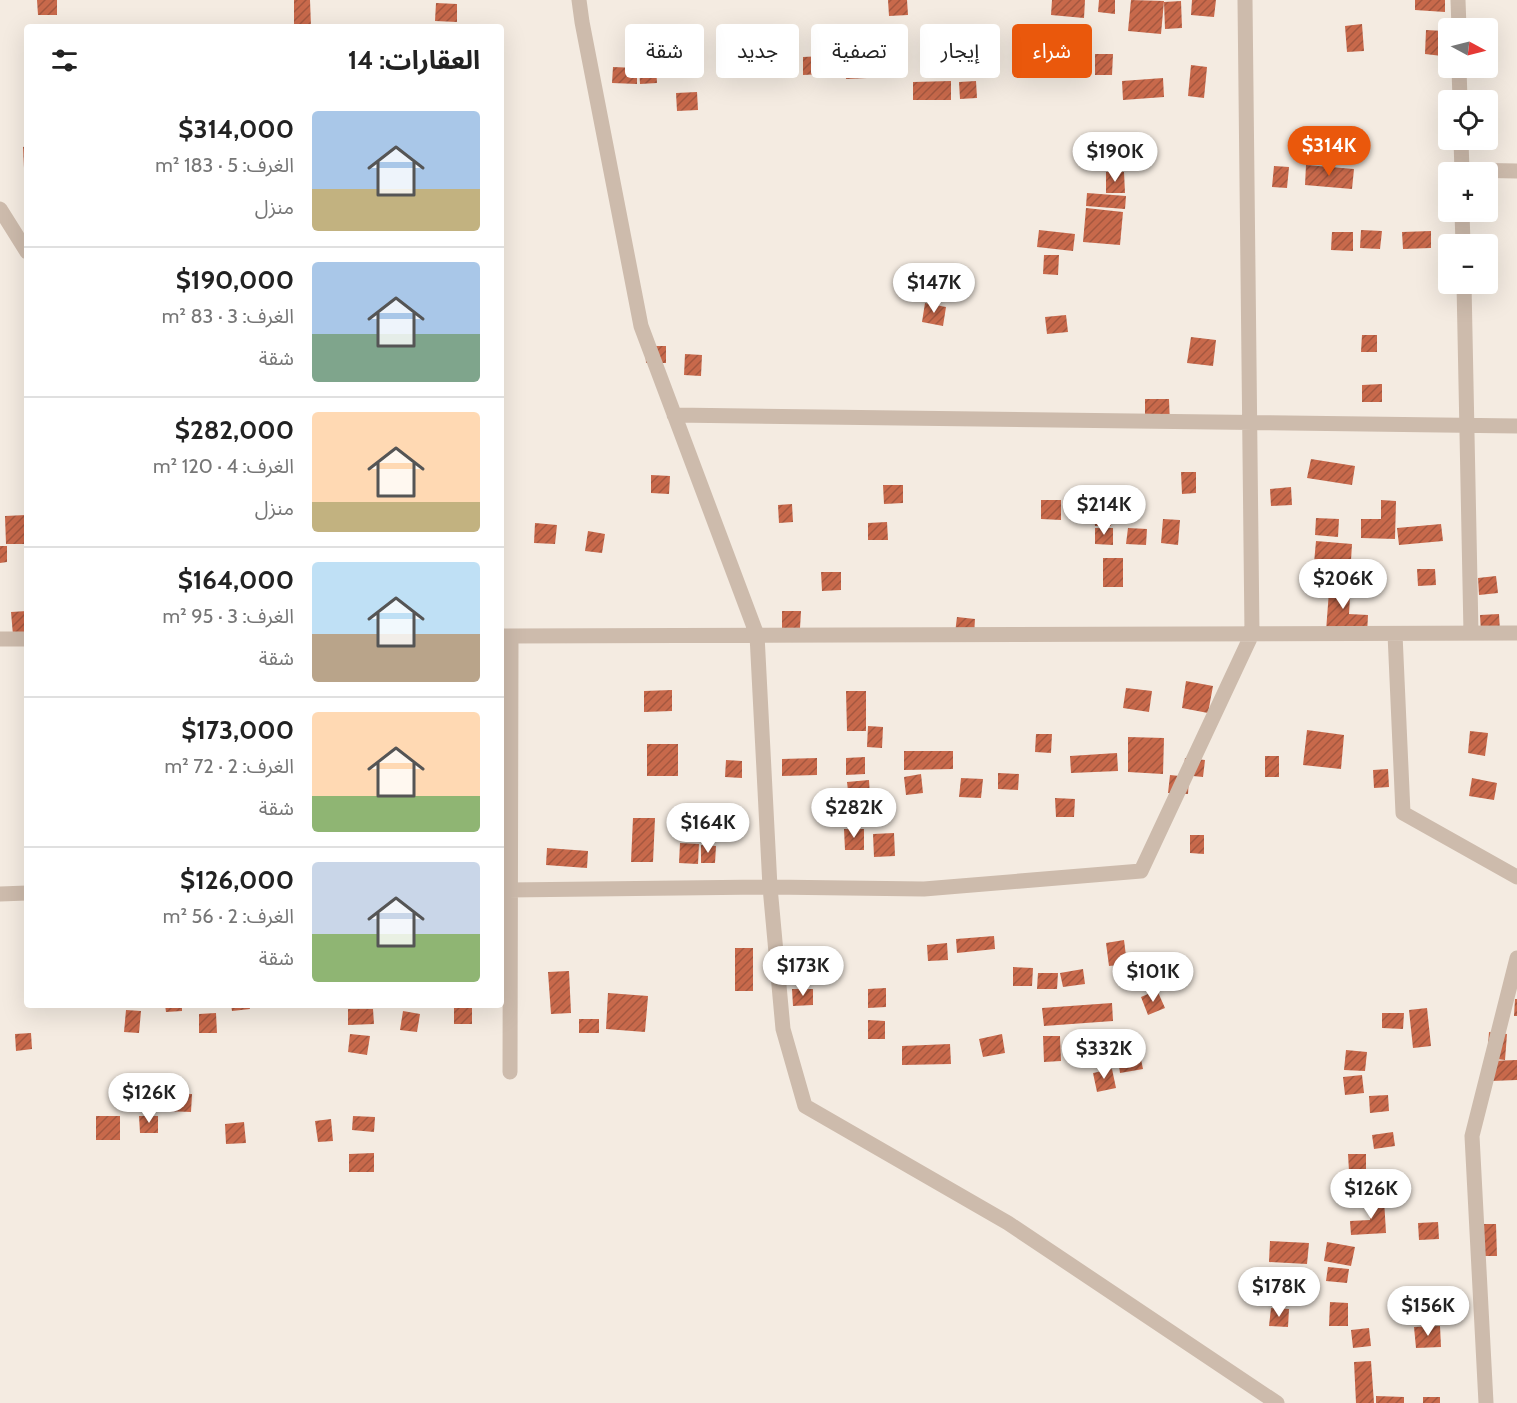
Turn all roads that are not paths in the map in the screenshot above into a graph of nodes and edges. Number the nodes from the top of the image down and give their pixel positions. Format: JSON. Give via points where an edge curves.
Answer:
{"nodes":[{"id":1,"x":579,"y":0,"type":"edge"},
{"id":2,"x":1245,"y":0,"type":"edge"},
{"id":3,"x":1458,"y":0,"type":"edge"},
{"id":4,"x":1459,"y":18,"type":"edge"},
{"id":5,"x":1498,"y":171,"type":"edge"},
{"id":6,"x":1517,"y":171,"type":"edge"},
{"id":7,"x":0,"y":209,"type":"edge"},
{"id":8,"x":24,"y":247,"type":"edge"},
{"id":9,"x":1464,"y":294,"type":"edge"},
{"id":10,"x":674,"y":415,"type":"junction"},
{"id":11,"x":1250,"y":423,"type":"junction"},
{"id":12,"x":1467,"y":426,"type":"junction"},
{"id":13,"x":1517,"y":426,"type":"edge"},
{"id":14,"x":1472,"y":633,"type":"junction"},
{"id":15,"x":1517,"y":633,"type":"edge"},
{"id":16,"x":757,"y":634,"type":"junction"},
{"id":17,"x":1252,"y":634,"type":"junction"},
{"id":18,"x":1395,"y":634,"type":"junction"},
{"id":19,"x":506,"y":636,"type":"edge"},
{"id":20,"x":0,"y":639,"type":"edge"},
{"id":21,"x":24,"y":639,"type":"edge"},
{"id":22,"x":1517,"y":877,"type":"edge"},
{"id":23,"x":770,"y":887,"type":"junction"},
{"id":24,"x":506,"y":890,"type":"edge"},
{"id":25,"x":24,"y":893,"type":"edge"},
{"id":26,"x":0,"y":894,"type":"edge"},
{"id":27,"x":1517,"y":958,"type":"edge"},
{"id":28,"x":510,"y":1072,"type":"dead end"},
{"id":29,"x":1276,"y":1403,"type":"edge"},
{"id":30,"x":1486,"y":1403,"type":"edge"}],
"edges":[{"from":1,"to":10,"type":"street","via":[[641,326]]},
{"from":2,"to":11,"type":"street"},
{"from":3,"to":4,"type":"street"},
{"from":5,"to":6,"type":"street"},
{"from":7,"to":8,"type":"street"},
{"from":9,"to":12,"type":"street"},
{"from":10,"to":11,"type":"street"},
{"from":10,"to":16,"type":"street"},
{"from":11,"to":12,"type":"street"},
{"from":11,"to":17,"type":"street"},
{"from":12,"to":13,"type":"street"},
{"from":12,"to":14,"type":"street"},
{"from":14,"to":15,"type":"street"},
{"from":14,"to":18,"type":"street"},
{"from":16,"to":17,"type":"street"},
{"from":16,"to":19,"type":"street"},
{"from":16,"to":23,"type":"street"},
{"from":17,"to":18,"type":"street"},
{"from":17,"to":23,"type":"street","via":[[1141,871],[924,889]]},
{"from":18,"to":22,"type":"street","via":[[1403,813]]},
{"from":19,"to":24,"type":"street"},
{"from":20,"to":21,"type":"street"},
{"from":23,"to":24,"type":"street"},
{"from":23,"to":29,"type":"street","via":[[783,1029],[805,1106],[1008,1223]]},
{"from":24,"to":28,"type":"street"},
{"from":25,"to":26,"type":"street"},
{"from":27,"to":30,"type":"street","via":[[1472,1136]]}]}
